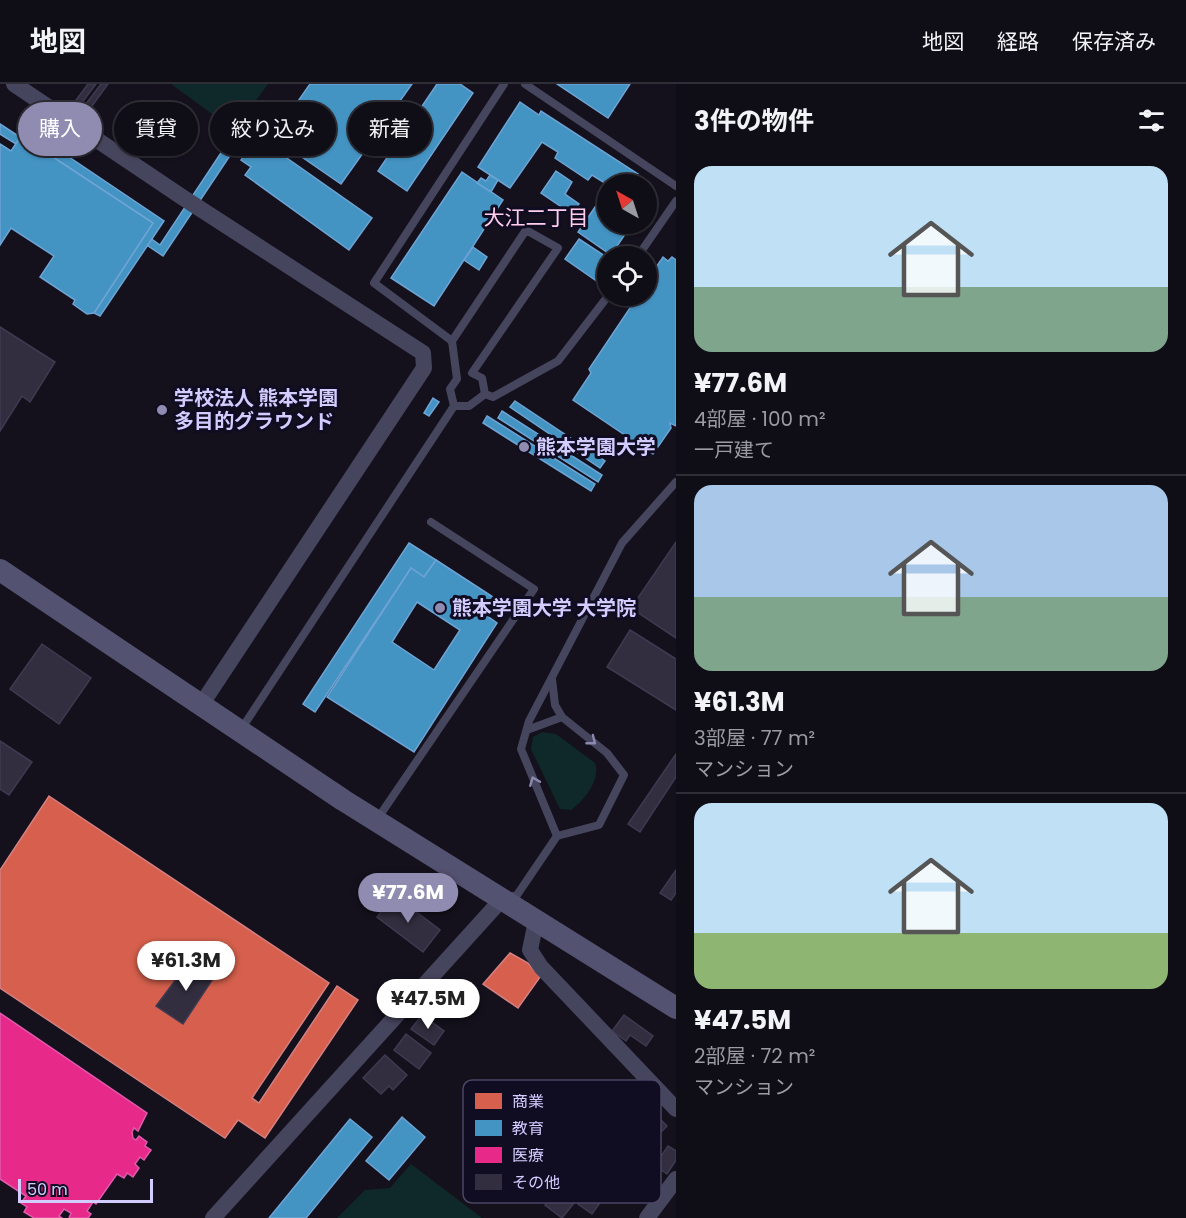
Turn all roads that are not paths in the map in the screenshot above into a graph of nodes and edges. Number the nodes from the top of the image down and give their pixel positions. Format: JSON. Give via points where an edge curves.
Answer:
{"nodes":[{"id":1,"x":14,"y":84,"type":"edge"},
{"id":2,"x":504,"y":84,"type":"edge"},
{"id":3,"x":525,"y":84,"type":"edge"},
{"id":4,"x":676,"y":186,"type":"edge"},
{"id":5,"x":676,"y":201,"type":"edge"},
{"id":6,"x":645,"y":246,"type":"edge"},
{"id":7,"x":600,"y":306,"type":"edge"},
{"id":8,"x":452,"y":341,"type":"junction"},
{"id":9,"x":472,"y":373,"type":"junction"},
{"id":10,"x":458,"y":379,"type":"junction"},
{"id":11,"x":485,"y":394,"type":"junction"},
{"id":12,"x":454,"y":406,"type":"junction"},
{"id":13,"x":676,"y":482,"type":"edge"},
{"id":14,"x":431,"y":522,"type":"dead end"},
{"id":15,"x":0,"y":570,"type":"edge"},
{"id":16,"x":552,"y":678,"type":"junction"},
{"id":17,"x":201,"y":705,"type":"junction"},
{"id":18,"x":562,"y":717,"type":"junction"},
{"id":19,"x":527,"y":730,"type":"junction"},
{"id":20,"x":240,"y":732,"type":"junction"},
{"id":21,"x":376,"y":821,"type":"junction"},
{"id":22,"x":557,"y":836,"type":"junction"},
{"id":23,"x":503,"y":898,"type":"junction"},
{"id":24,"x":536,"y":921,"type":"junction"},
{"id":25,"x":676,"y":1008,"type":"edge"},
{"id":26,"x":648,"y":1080,"type":"edge"},
{"id":27,"x":661,"y":1093,"type":"edge"},
{"id":28,"x":676,"y":1109,"type":"edge"},
{"id":29,"x":676,"y":1179,"type":"edge"},
{"id":30,"x":661,"y":1200,"type":"edge"},
{"id":31,"x":659,"y":1203,"type":"edge"},
{"id":32,"x":213,"y":1218,"type":"edge"},
{"id":33,"x":648,"y":1218,"type":"edge"}],
"edges":[{"from":1,"to":17,"type":"street","via":[[423,353],[424,369]]},
{"from":2,"to":8,"type":"lane","via":[[374,283]]},
{"from":3,"to":4,"type":"lane"},
{"from":5,"to":6,"type":"lane"},
{"from":7,"to":11,"type":"lane","via":[[558,361],[493,397]]},
{"from":8,"to":9,"type":"lane","via":[[526,230],[558,248]]},
{"from":8,"to":10,"type":"lane"},
{"from":9,"to":10,"type":"lane"},
{"from":9,"to":11,"type":"lane","via":[[482,378]]},
{"from":10,"to":12,"type":"lane","via":[[450,389]]},
{"from":11,"to":12,"type":"lane","via":[[469,406]]},
{"from":12,"to":20,"type":"lane"},
{"from":13,"to":16,"type":"lane","via":[[622,543]]},
{"from":14,"to":21,"type":"lane","via":[[534,589]]},
{"from":15,"to":17,"type":"street"},
{"from":16,"to":18,"type":"lane","via":[[555,705]]},
{"from":16,"to":19,"type":"lane"},
{"from":17,"to":20,"type":"street"},
{"from":18,"to":19,"type":"lane"},
{"from":18,"to":22,"type":"lane","one_way":true,"via":[[607,753],[624,775],[599,825]]},
{"from":22,"to":19,"type":"lane","one_way":true,"via":[[521,749]]},
{"from":20,"to":21,"type":"street"},
{"from":21,"to":23,"type":"street"},
{"from":22,"to":23,"type":"lane","via":[[517,895]]},
{"from":23,"to":24,"type":"street"},
{"from":23,"to":32,"type":"street"},
{"from":24,"to":25,"type":"street"},
{"from":24,"to":26,"type":"street","via":[[530,950],[541,968]]},
{"from":27,"to":28,"type":"street"},
{"from":29,"to":30,"type":"street"},
{"from":31,"to":33,"type":"street"}]}
